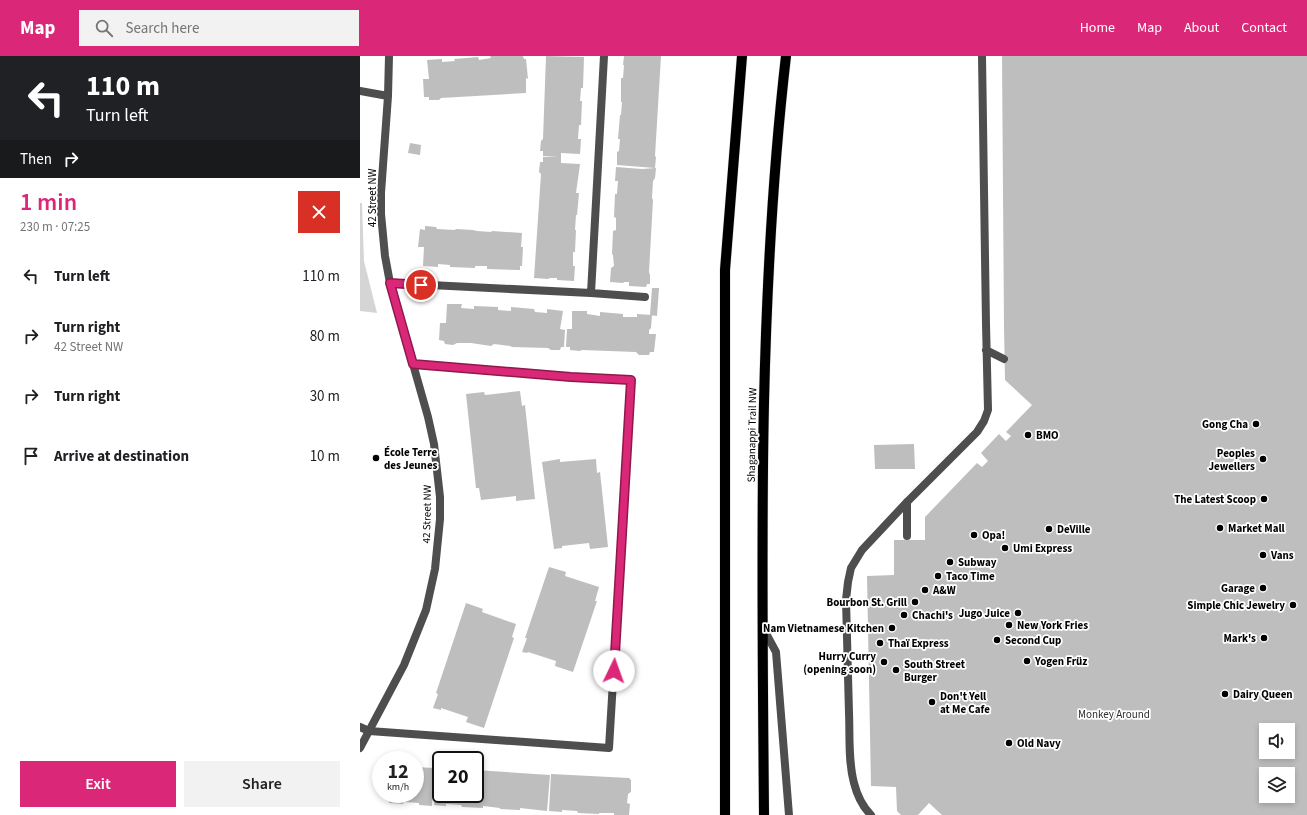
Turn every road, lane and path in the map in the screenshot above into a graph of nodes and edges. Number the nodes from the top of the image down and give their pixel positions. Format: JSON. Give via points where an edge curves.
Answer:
{"nodes":[{"id":1,"x":389,"y":56,"type":"edge"},
{"id":2,"x":604,"y":56,"type":"edge"},
{"id":3,"x":742,"y":56,"type":"edge"},
{"id":4,"x":786,"y":56,"type":"edge"},
{"id":5,"x":982,"y":56,"type":"edge"},
{"id":6,"x":360,"y":91,"type":"edge"},
{"id":7,"x":388,"y":96,"type":"junction"},
{"id":8,"x":390,"y":283,"type":"junction"},
{"id":9,"x":591,"y":293,"type":"junction"},
{"id":10,"x":645,"y":297,"type":"dead end"},
{"id":11,"x":986,"y":350,"type":"junction"},
{"id":12,"x":1004,"y":358,"type":"dead end"},
{"id":13,"x":413,"y":364,"type":"junction"},
{"id":14,"x":907,"y":502,"type":"junction"},
{"id":15,"x":907,"y":536,"type":"dead end"},
{"id":16,"x":763,"y":627,"type":"junction"},
{"id":17,"x":360,"y":727,"type":"edge"},
{"id":18,"x":369,"y":731,"type":"junction"},
{"id":19,"x":360,"y":748,"type":"edge"},
{"id":20,"x":724,"y":815,"type":"edge"},
{"id":21,"x":764,"y":815,"type":"edge"},
{"id":22,"x":789,"y":815,"type":"edge"},
{"id":23,"x":871,"y":815,"type":"edge"}],
"edges":[{"from":1,"to":7,"type":"street","name":"42 Street NW"},
{"from":2,"to":9,"type":"street"},
{"from":3,"to":20,"type":"main road","via":[[725,270]]},
{"from":4,"to":16,"type":"main road","name":"Shaganappi Trail NW","via":[[776,158],[766,316]]},
{"from":5,"to":11,"type":"street"},
{"from":6,"to":7,"type":"street"},
{"from":7,"to":8,"type":"street","name":"42 Street NW","via":[[381,214]]},
{"from":8,"to":9,"type":"street"},
{"from":8,"to":13,"type":"street","name":"42 Street NW"},
{"from":9,"to":10,"type":"street"},
{"from":11,"to":12,"type":"street"},
{"from":11,"to":14,"type":"street","via":[[988,410],[984,421],[977,432]]},
{"from":13,"to":18,"type":"street","name":"42 Street NW","via":[[428,417],[437,465],[440,519],[435,569],[426,610],[416,636],[404,665]]},
{"from":13,"to":18,"type":"street","via":[[631,380],[609,748]]},
{"from":14,"to":15,"type":"street"},
{"from":14,"to":23,"type":"street","via":[[857,556],[851,568],[846,591],[852,768],[858,797]]},
{"from":16,"to":21,"type":"main road","name":"Shaganappi Trail NW"},
{"from":16,"to":22,"type":"street","via":[[776,652]]},
{"from":17,"to":18,"type":"street"},
{"from":18,"to":19,"type":"street","name":"42 Street NW"}]}
